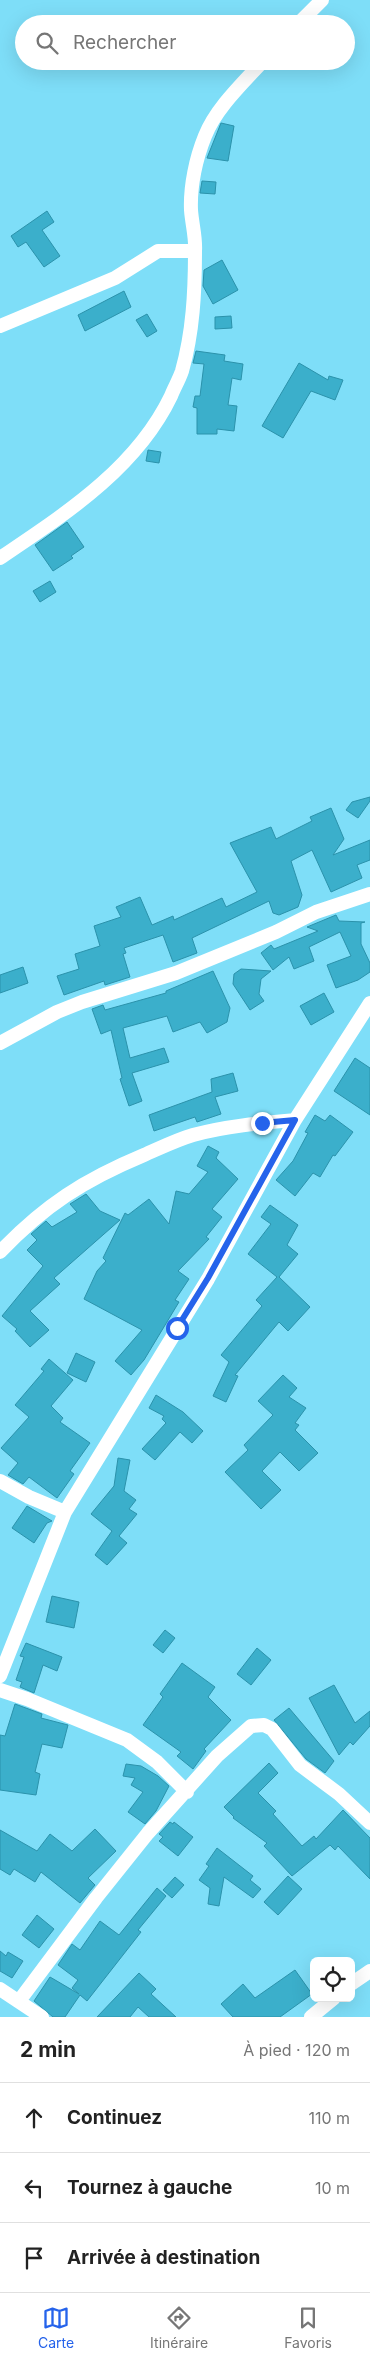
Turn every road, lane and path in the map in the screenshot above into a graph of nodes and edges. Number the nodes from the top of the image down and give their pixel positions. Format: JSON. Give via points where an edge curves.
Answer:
{"nodes":[{"id":1,"x":322,"y":0,"type":"edge"},
{"id":2,"x":307,"y":15,"type":"edge"},
{"id":3,"x":255,"y":70,"type":"edge"},
{"id":4,"x":195,"y":252,"type":"junction"},
{"id":5,"x":0,"y":326,"type":"edge"},
{"id":6,"x":0,"y":558,"type":"edge"},
{"id":7,"x":370,"y":894,"type":"edge"},
{"id":8,"x":370,"y":1003,"type":"edge"},
{"id":9,"x":0,"y":1043,"type":"edge"},
{"id":10,"x":295,"y":1120,"type":"junction"},
{"id":11,"x":0,"y":1252,"type":"edge"},
{"id":12,"x":0,"y":1481,"type":"edge"},
{"id":13,"x":65,"y":1512,"type":"junction"},
{"id":14,"x":4,"y":1649,"type":"edge"},
{"id":15,"x":0,"y":1676,"type":"edge"},
{"id":16,"x":0,"y":1690,"type":"edge"},
{"id":17,"x":188,"y":1792,"type":"junction"},
{"id":18,"x":370,"y":1824,"type":"edge"},
{"id":19,"x":370,"y":1970,"type":"edge"},
{"id":20,"x":355,"y":1981,"type":"edge"},
{"id":21,"x":0,"y":1989,"type":"edge"},
{"id":22,"x":19,"y":2002,"type":"junction"},
{"id":23,"x":329,"y":2002,"type":"edge"},
{"id":24,"x":42,"y":2017,"type":"edge"},
{"id":25,"x":311,"y":2017,"type":"edge"}],
"edges":[{"from":1,"to":2,"type":"street"},
{"from":3,"to":4,"type":"street","via":[[223,106],[206,134],[195,170],[191,209]]},
{"from":4,"to":5,"type":"street","via":[[158,251],[115,278]]},
{"from":4,"to":6,"type":"street","via":[[196,288],[190,334],[181,373],[160,418],[136,451],[106,480]]},
{"from":7,"to":9,"type":"street","via":[[316,912],[176,973],[65,1008]]},
{"from":8,"to":10,"type":"street"},
{"from":10,"to":11,"type":"street","via":[[193,1135],[120,1164],[55,1201]]},
{"from":10,"to":13,"type":"street","via":[[208,1278]]},
{"from":12,"to":13,"type":"street"},
{"from":13,"to":14,"type":"street"},
{"from":14,"to":15,"type":"street"},
{"from":16,"to":17,"type":"street","via":[[127,1740],[157,1762]]},
{"from":17,"to":18,"type":"street","via":[[217,1756],[242,1733],[251,1726],[264,1725],[278,1736],[300,1765],[339,1794]]},
{"from":17,"to":22,"type":"street","via":[[148,1833]]},
{"from":19,"to":20,"type":"street"},
{"from":21,"to":22,"type":"street"},
{"from":22,"to":24,"type":"street"},
{"from":23,"to":25,"type":"street"}]}
